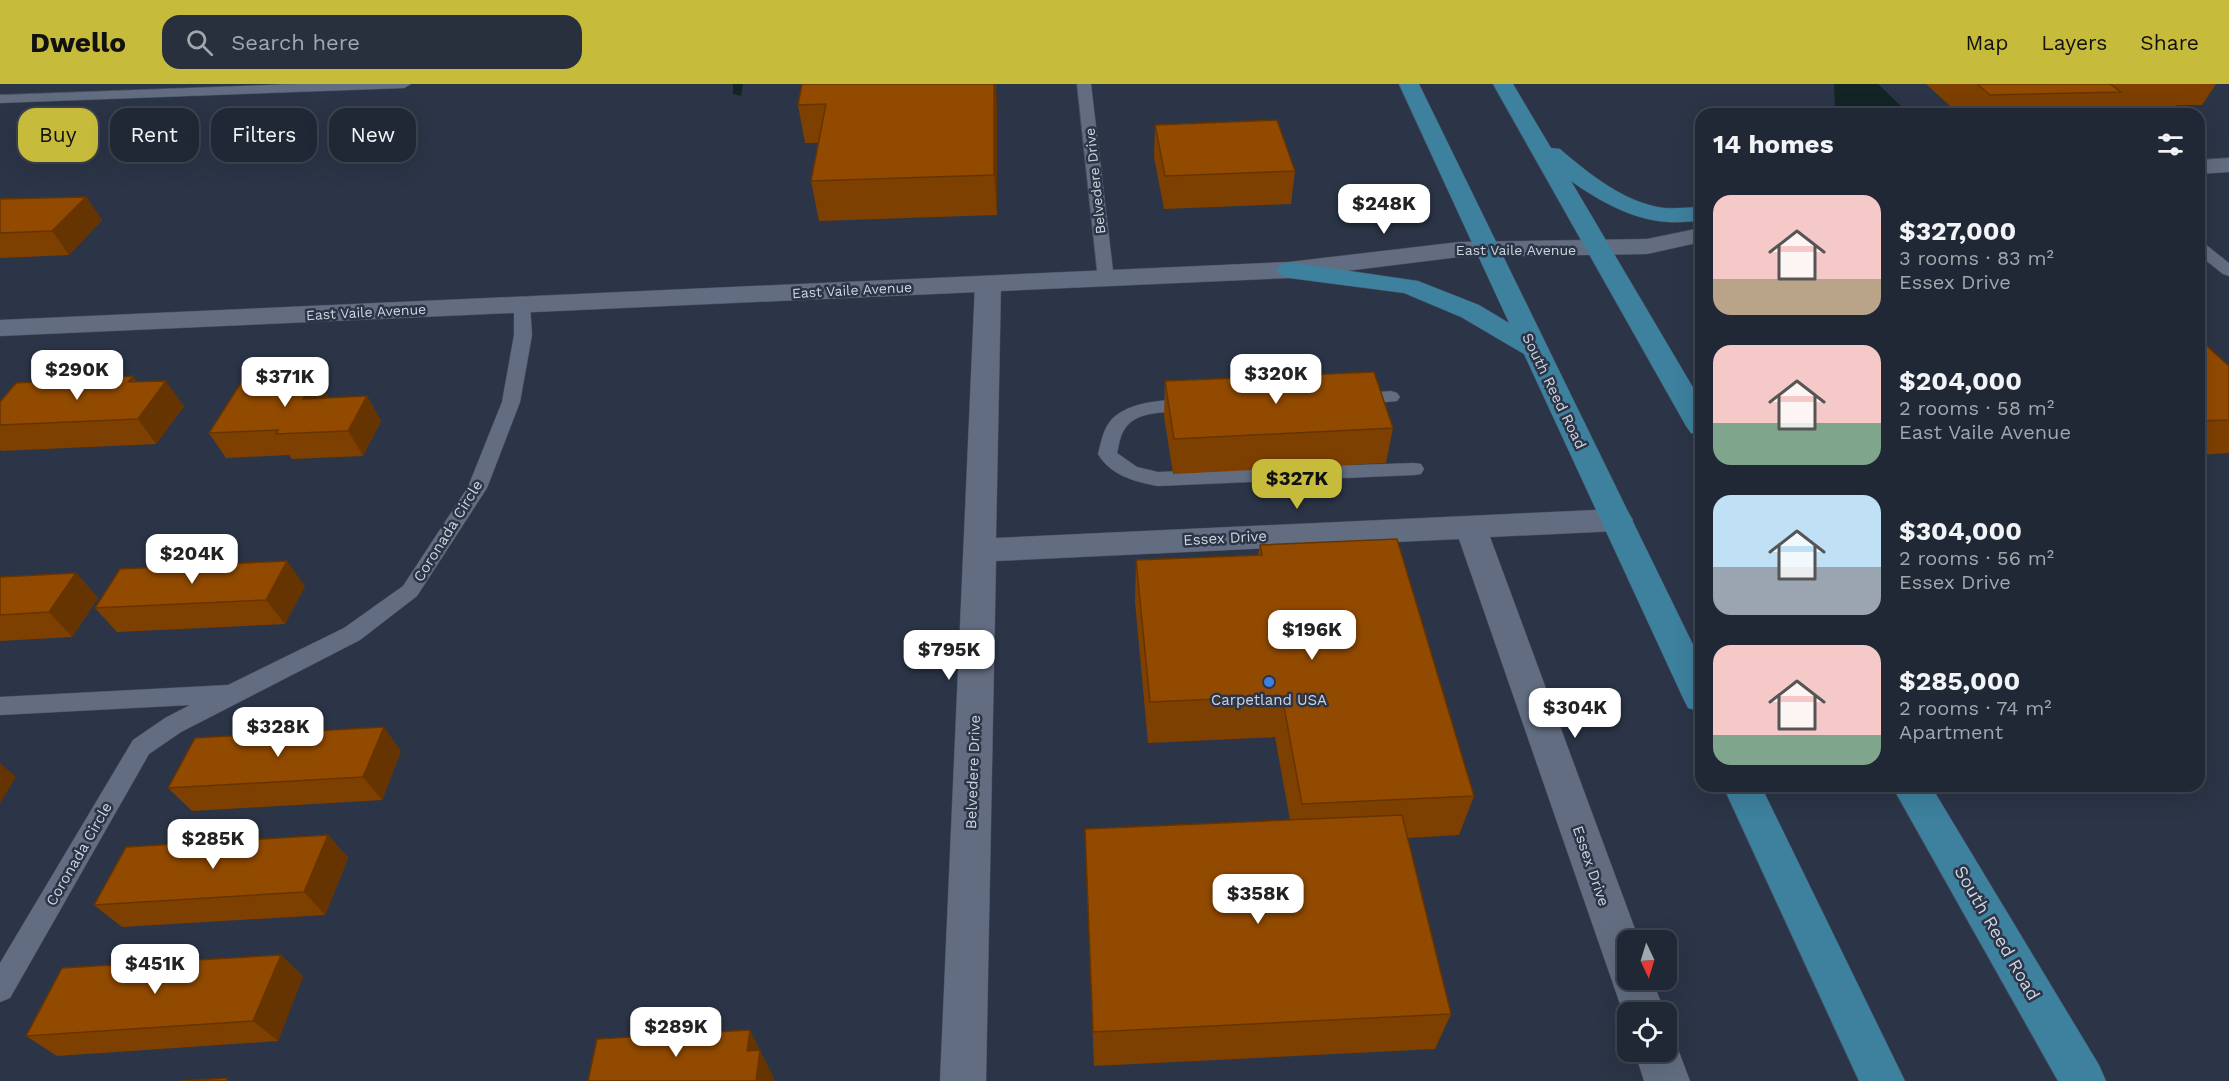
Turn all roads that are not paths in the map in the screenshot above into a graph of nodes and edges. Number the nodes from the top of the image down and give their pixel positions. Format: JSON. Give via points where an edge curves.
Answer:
{"nodes":[{"id":1,"x":4,"y":84,"type":"edge"},
{"id":2,"x":404,"y":84,"type":"edge"},
{"id":3,"x":1084,"y":84,"type":"edge"},
{"id":4,"x":1409,"y":84,"type":"edge"},
{"id":5,"x":1503,"y":84,"type":"edge"},
{"id":6,"x":0,"y":91,"type":"edge"},
{"id":7,"x":0,"y":99,"type":"edge"},
{"id":8,"x":1535,"y":139,"type":"junction"},
{"id":9,"x":2229,"y":165,"type":"edge"},
{"id":10,"x":2205,"y":167,"type":"edge"},
{"id":11,"x":1695,"y":214,"type":"edge"},
{"id":12,"x":1695,"y":237,"type":"edge"},
{"id":13,"x":1485,"y":248,"type":"junction"},
{"id":14,"x":1599,"y":250,"type":"junction"},
{"id":15,"x":2205,"y":251,"type":"edge"},
{"id":16,"x":1289,"y":270,"type":"junction"},
{"id":17,"x":2229,"y":272,"type":"edge"},
{"id":18,"x":1106,"y":279,"type":"junction"},
{"id":19,"x":988,"y":284,"type":"junction"},
{"id":20,"x":522,"y":305,"type":"junction"},
{"id":21,"x":0,"y":328,"type":"edge"},
{"id":22,"x":1533,"y":348,"type":"junction"},
{"id":23,"x":1391,"y":397,"type":"dead end"},
{"id":24,"x":1334,"y":399,"type":"edge"},
{"id":25,"x":1208,"y":404,"type":"edge"},
{"id":26,"x":1695,"y":416,"type":"edge"},
{"id":27,"x":1414,"y":469,"type":"dead end"},
{"id":28,"x":1617,"y":520,"type":"junction"},
{"id":29,"x":1471,"y":526,"type":"junction"},
{"id":30,"x":980,"y":550,"type":"junction"},
{"id":31,"x":1695,"y":685,"type":"edge"},
{"id":32,"x":231,"y":694,"type":"junction"},
{"id":33,"x":0,"y":706,"type":"edge"},
{"id":34,"x":1746,"y":792,"type":"edge"},
{"id":35,"x":1914,"y":792,"type":"edge"},
{"id":36,"x":1617,"y":938,"type":"edge"},
{"id":37,"x":0,"y":989,"type":"edge"},
{"id":38,"x":1660,"y":1062,"type":"edge"},
{"id":39,"x":963,"y":1081,"type":"edge"},
{"id":40,"x":1667,"y":1081,"type":"edge"},
{"id":41,"x":1882,"y":1081,"type":"edge"},
{"id":42,"x":2083,"y":1081,"type":"edge"}],
"edges":[{"from":1,"to":6,"type":"lane"},
{"from":2,"to":7,"type":"lane"},
{"from":3,"to":18,"type":"lane","name":"Belvedere Drive"},
{"from":4,"to":13,"type":"main road","name":"South Reed Road"},
{"from":5,"to":8,"type":"main road"},
{"from":8,"to":11,"type":"main road","via":[[1570,171],[1610,197],[1660,215]]},
{"from":8,"to":14,"type":"main road"},
{"from":9,"to":10,"type":"street"},
{"from":12,"to":14,"type":"street","name":"East Vaile Avenue"},
{"from":13,"to":14,"type":"street","name":"East Vaile Avenue"},
{"from":13,"to":16,"type":"street","name":"East Vaile Avenue","via":[[1394,255]]},
{"from":13,"to":22,"type":"main road","name":"South Reed Road"},
{"from":14,"to":26,"type":"main road"},
{"from":15,"to":17,"type":"lane"},
{"from":16,"to":18,"type":"street","name":"East Vaile Avenue"},
{"from":16,"to":22,"type":"main road","via":[[1409,286],[1470,311]]},
{"from":18,"to":19,"type":"street","name":"East Vaile Avenue"},
{"from":19,"to":20,"type":"street","name":"East Vaile Avenue"},
{"from":19,"to":30,"type":"street","name":"Belvedere Drive"},
{"from":20,"to":21,"type":"street","name":"East Vaile Avenue"},
{"from":20,"to":32,"type":"lane","name":"Coronada Circle","via":[[524,335],[511,402],[477,488],[410,591],[352,634]]},
{"from":22,"to":28,"type":"main road","name":"South Reed Road"},
{"from":23,"to":24,"type":"lane"},
{"from":25,"to":27,"type":"lane","via":[[1136,412],[1118,424],[1107,453],[1118,466],[1137,476],[1158,480]]},
{"from":28,"to":29,"type":"street","name":"Essex Drive"},
{"from":28,"to":31,"type":"main road","name":"South Reed Road"},
{"from":29,"to":30,"type":"street","name":"Essex Drive"},
{"from":29,"to":36,"type":"street","name":"Essex Drive"},
{"from":30,"to":39,"type":"street","name":"Belvedere Drive"},
{"from":32,"to":33,"type":"lane","name":"Coronada Circle"},
{"from":32,"to":37,"type":"lane","name":"Coronada Circle","via":[[141,747]]},
{"from":34,"to":41,"type":"main road"},
{"from":35,"to":42,"type":"main road","name":"South Reed Road"},
{"from":38,"to":40,"type":"street"}]}
